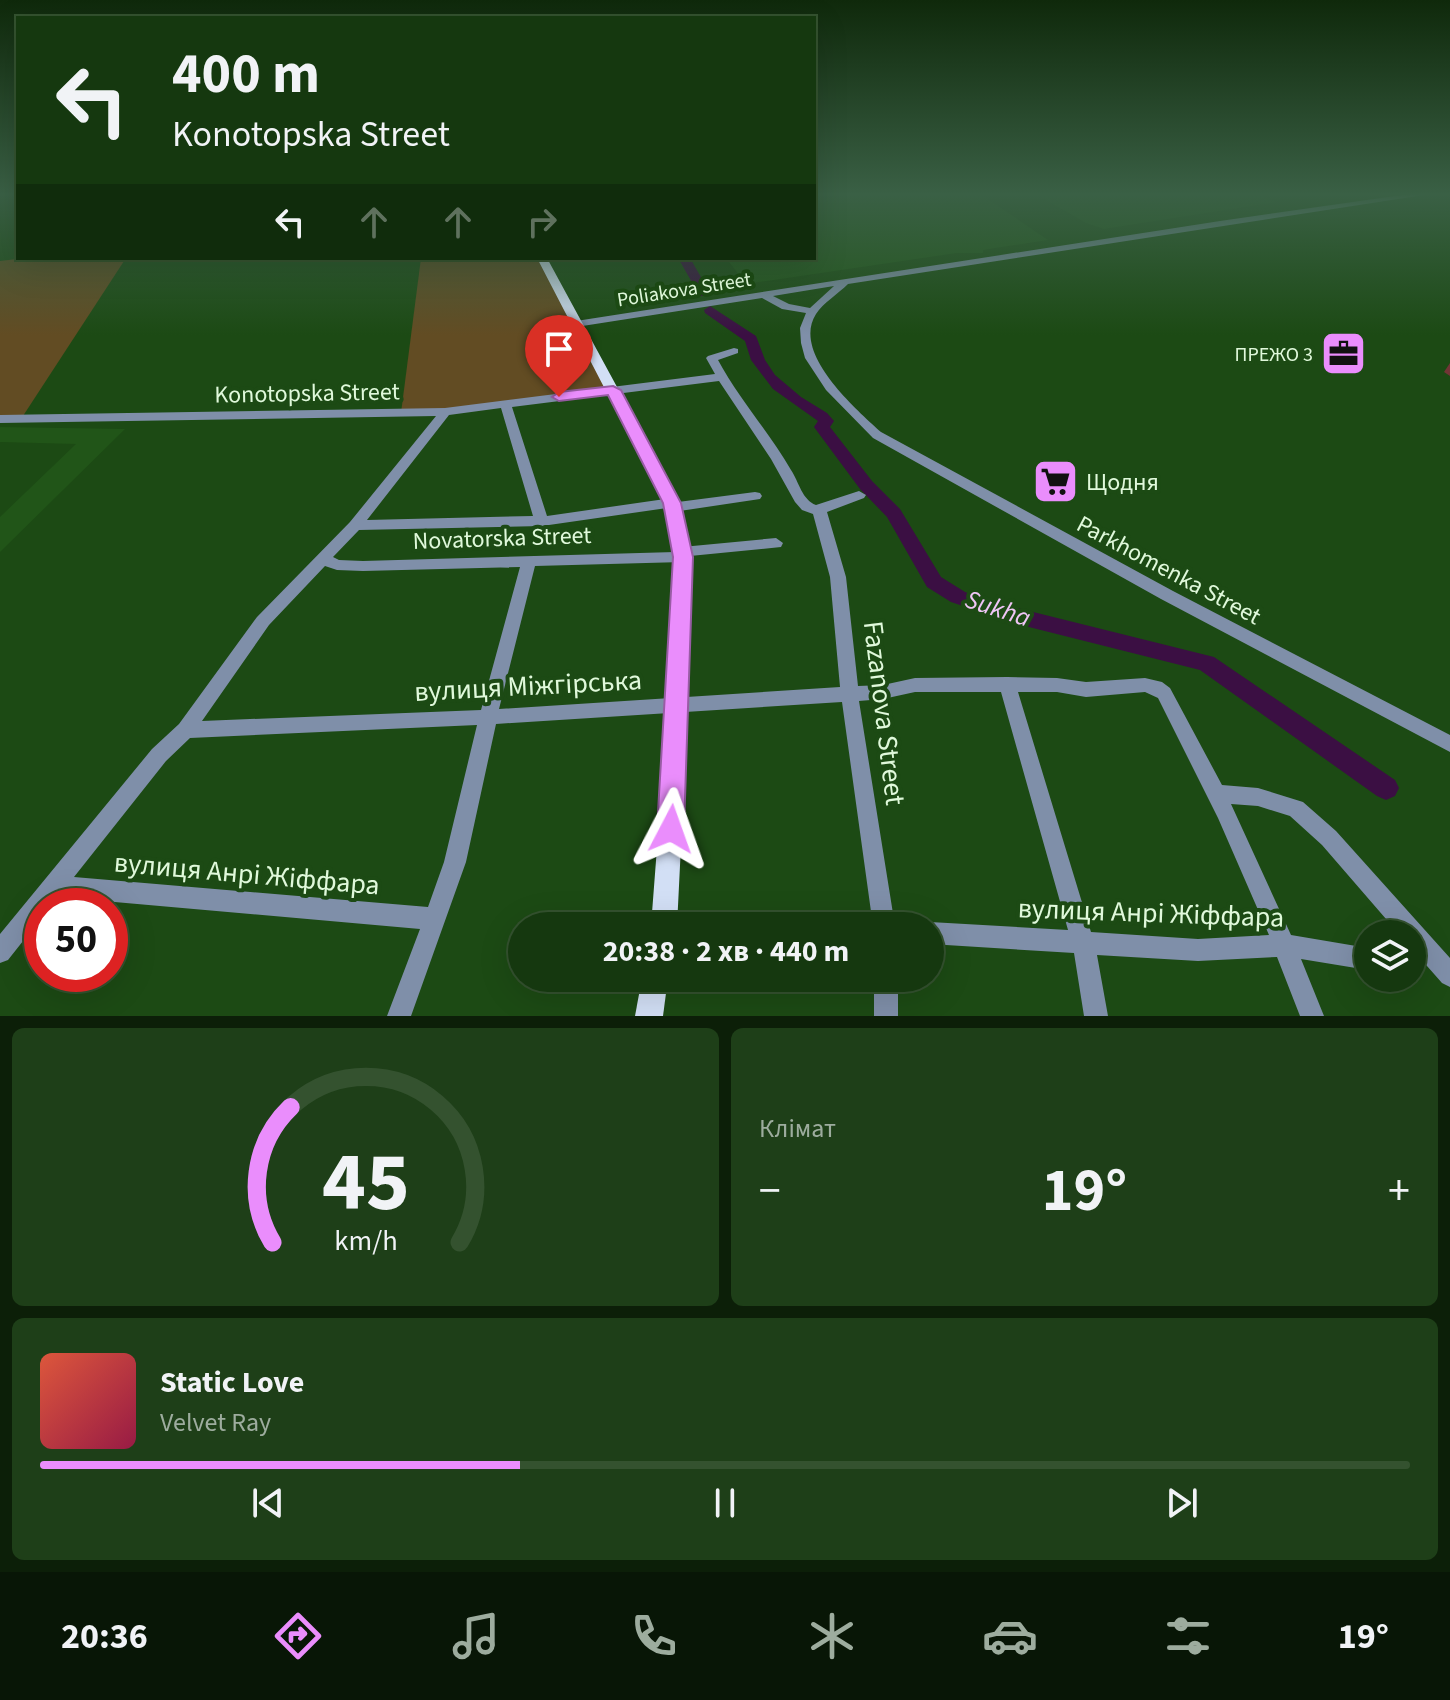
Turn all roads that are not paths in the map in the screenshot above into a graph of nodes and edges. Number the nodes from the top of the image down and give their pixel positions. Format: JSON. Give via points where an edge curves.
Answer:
{"nodes":[{"id":1,"x":1111,"y":240,"type":"edge"},
{"id":2,"x":543,"y":260,"type":"edge"},
{"id":3,"x":845,"y":283,"type":"junction"},
{"id":4,"x":764,"y":295,"type":"junction"},
{"id":5,"x":812,"y":311,"type":"junction"},
{"id":6,"x":576,"y":324,"type":"junction"},
{"id":7,"x":734,"y":351,"type":"dead end"},
{"id":8,"x":721,"y":377,"type":"junction"},
{"id":9,"x":613,"y":391,"type":"junction"},
{"id":10,"x":505,"y":403,"type":"junction"},
{"id":11,"x":445,"y":412,"type":"junction"},
{"id":12,"x":0,"y":419,"type":"edge"},
{"id":13,"x":859,"y":495,"type":"dead end"},
{"id":14,"x":755,"y":496,"type":"dead end"},
{"id":15,"x":672,"y":505,"type":"junction"},
{"id":16,"x":819,"y":509,"type":"junction"},
{"id":17,"x":542,"y":521,"type":"junction"},
{"id":18,"x":355,"y":525,"type":"junction"},
{"id":19,"x":776,"y":543,"type":"dead end"},
{"id":20,"x":683,"y":554,"type":"junction"},
{"id":21,"x":324,"y":559,"type":"junction"},
{"id":22,"x":529,"y":561,"type":"junction"},
{"id":23,"x":1007,"y":684,"type":"junction"},
{"id":24,"x":852,"y":694,"type":"junction"},
{"id":25,"x":678,"y":704,"type":"junction"},
{"id":26,"x":488,"y":717,"type":"junction"},
{"id":27,"x":186,"y":730,"type":"junction"},
{"id":28,"x":1450,"y":744,"type":"edge"},
{"id":29,"x":1219,"y":794,"type":"junction"},
{"id":30,"x":53,"y":886,"type":"junction"},
{"id":31,"x":665,"y":912,"type":"edge"},
{"id":32,"x":882,"y":912,"type":"edge"},
{"id":33,"x":436,"y":919,"type":"junction"},
{"id":34,"x":1399,"y":920,"type":"edge"},
{"id":35,"x":944,"y":934,"type":"edge"},
{"id":36,"x":1083,"y":942,"type":"junction"},
{"id":37,"x":1285,"y":945,"type":"junction"},
{"id":38,"x":1426,"y":950,"type":"edge"},
{"id":39,"x":0,"y":952,"type":"edge"},
{"id":40,"x":1354,"y":957,"type":"edge"},
{"id":41,"x":1450,"y":975,"type":"edge"},
{"id":42,"x":653,"y":992,"type":"edge"},
{"id":43,"x":886,"y":992,"type":"edge"},
{"id":44,"x":399,"y":1016,"type":"edge"},
{"id":45,"x":649,"y":1016,"type":"edge"},
{"id":46,"x":886,"y":1016,"type":"edge"},
{"id":47,"x":1096,"y":1016,"type":"edge"},
{"id":48,"x":1312,"y":1016,"type":"edge"}],
"edges":[{"from":1,"to":3,"type":"street","name":"Poliakova Street"},
{"from":2,"to":6,"type":"main road"},
{"from":3,"to":4,"type":"street","name":"Poliakova Street"},
{"from":3,"to":5,"type":"street"},
{"from":4,"to":5,"type":"street","via":[[786,307]]},
{"from":4,"to":6,"type":"street","name":"Poliakova Street"},
{"from":5,"to":28,"type":"street","name":"Parkhomenka Street","via":[[805,329],[811,354],[843,404],[877,435]]},
{"from":6,"to":9,"type":"main road"},
{"from":7,"to":8,"type":"street","via":[[713,356]]},
{"from":8,"to":9,"type":"street","name":"Konotopska Street"},
{"from":8,"to":16,"type":"street","via":[[803,504]]},
{"from":9,"to":10,"type":"street","name":"Konotopska Street"},
{"from":9,"to":15,"type":"main road"},
{"from":10,"to":11,"type":"street","name":"Konotopska Street"},
{"from":10,"to":17,"type":"street"},
{"from":11,"to":12,"type":"street","name":"Konotopska Street"},
{"from":11,"to":18,"type":"street"},
{"from":13,"to":16,"type":"street"},
{"from":14,"to":15,"type":"street","name":"Novatorska Street"},
{"from":15,"to":17,"type":"street","name":"Novatorska Street"},
{"from":15,"to":20,"type":"main road"},
{"from":16,"to":24,"type":"street","name":"Fazanova Street","via":[[838,577]]},
{"from":17,"to":18,"type":"street","name":"Novatorska Street"},
{"from":18,"to":21,"type":"street"},
{"from":19,"to":20,"type":"street","name":"Novatorska Street"},
{"from":20,"to":22,"type":"street","name":"Novatorska Street"},
{"from":20,"to":25,"type":"main road"},
{"from":21,"to":22,"type":"street","name":"Novatorska Street","via":[[363,566]]},
{"from":21,"to":27,"type":"street","via":[[263,621]]},
{"from":22,"to":26,"type":"street"},
{"from":23,"to":24,"type":"street","name":"вулиця Міжгірська","via":[[915,685]]},
{"from":23,"to":29,"type":"street","name":"вулиця Міжгірська","via":[[1057,685],[1071,691],[1158,686]]},
{"from":23,"to":36,"type":"street"},
{"from":24,"to":25,"type":"street","name":"вулиця Міжгірська"},
{"from":24,"to":32,"type":"street","name":"Fazanova Street"},
{"from":25,"to":26,"type":"street","name":"вулиця Міжгірська"},
{"from":25,"to":31,"type":"main road"},
{"from":26,"to":27,"type":"street","name":"вулиця Міжгірська"},
{"from":26,"to":33,"type":"street","via":[[455,862]]},
{"from":27,"to":30,"type":"street","via":[[159,755]]},
{"from":29,"to":34,"type":"street","via":[[1258,797],[1296,809],[1329,838]]},
{"from":29,"to":37,"type":"street"},
{"from":30,"to":33,"type":"street","name":"вулиця Анрі Жіффара"},
{"from":30,"to":39,"type":"street"},
{"from":33,"to":44,"type":"street"},
{"from":35,"to":36,"type":"street","name":"вулиця Анрі Жіффара"},
{"from":36,"to":37,"type":"street","name":"вулиця Анрі Жіффара","via":[[1198,950]]},
{"from":36,"to":47,"type":"street"},
{"from":37,"to":40,"type":"street","name":"вулиця Анрі Жіффара"},
{"from":37,"to":48,"type":"street"},
{"from":38,"to":41,"type":"street"},
{"from":42,"to":45,"type":"main road"},
{"from":43,"to":46,"type":"street"}]}
